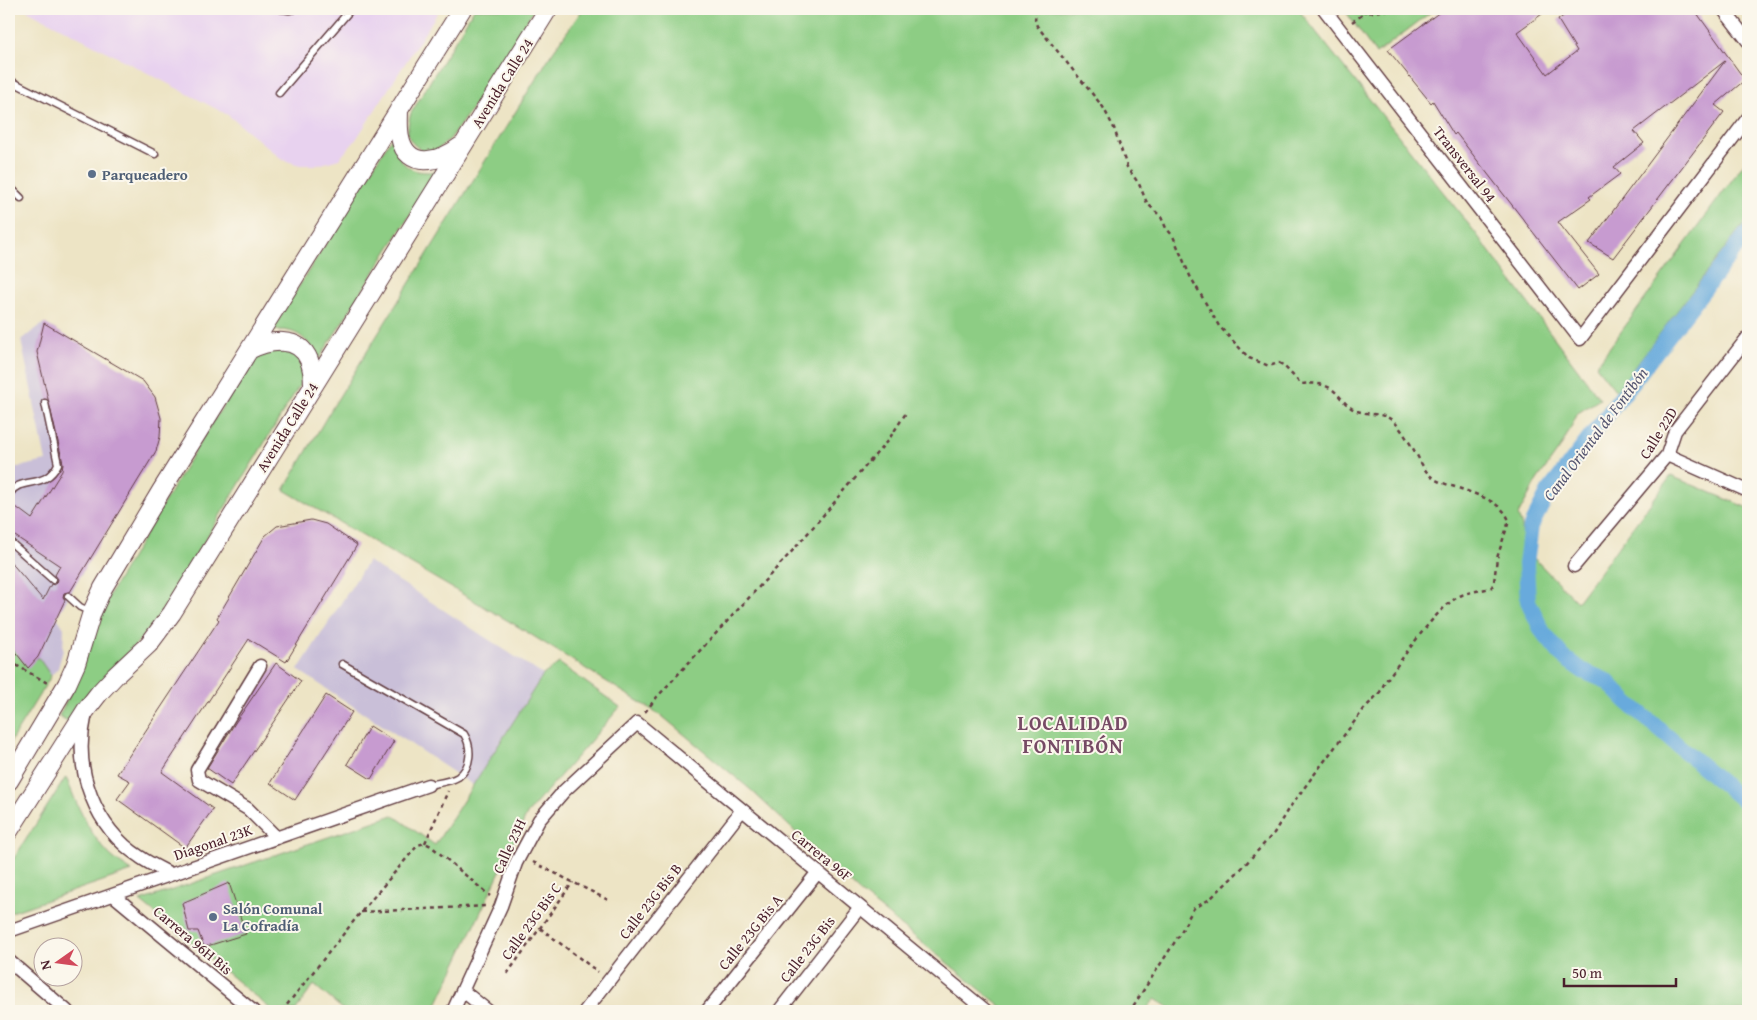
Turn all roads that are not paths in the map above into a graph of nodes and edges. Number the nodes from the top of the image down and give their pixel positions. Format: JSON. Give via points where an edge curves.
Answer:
{"nodes":[{"id":1,"x":281,"y":9,"type":"edge"},
{"id":2,"x":294,"y":9,"type":"edge"},
{"id":3,"x":351,"y":9,"type":"edge"},
{"id":4,"x":462,"y":9,"type":"edge"},
{"id":5,"x":548,"y":9,"type":"edge"},
{"id":6,"x":1324,"y":9,"type":"edge"},
{"id":7,"x":1723,"y":9,"type":"edge"},
{"id":8,"x":1748,"y":40,"type":"edge"},
{"id":9,"x":9,"y":80,"type":"edge"},
{"id":10,"x":279,"y":93,"type":"dead end"},
{"id":11,"x":399,"y":109,"type":"junction"},
{"id":12,"x":1748,"y":118,"type":"edge"},
{"id":13,"x":464,"y":144,"type":"junction"},
{"id":14,"x":154,"y":154,"type":"dead end"},
{"id":15,"x":9,"y":186,"type":"edge"},
{"id":16,"x":21,"y":198,"type":"dead end"},
{"id":17,"x":1748,"y":337,"type":"edge"},
{"id":18,"x":249,"y":350,"type":"junction"},
{"id":19,"x":314,"y":384,"type":"junction"},
{"id":20,"x":45,"y":403,"type":"dead end"},
{"id":21,"x":1667,"y":455,"type":"junction"},
{"id":22,"x":1748,"y":491,"type":"edge"},
{"id":23,"x":9,"y":494,"type":"edge"},
{"id":24,"x":9,"y":541,"type":"edge"},
{"id":25,"x":1574,"y":566,"type":"dead end"},
{"id":26,"x":52,"y":580,"type":"dead end"},
{"id":27,"x":68,"y":596,"type":"dead end"},
{"id":28,"x":92,"y":612,"type":"junction"},
{"id":29,"x":342,"y":664,"type":"dead end"},
{"id":30,"x":260,"y":666,"type":"dead end"},
{"id":31,"x":86,"y":710,"type":"junction"},
{"id":32,"x":637,"y":723,"type":"joint"},
{"id":33,"x":9,"y":781,"type":"edge"},
{"id":34,"x":428,"y":785,"type":"joint"},
{"id":35,"x":742,"y":810,"type":"junction"},
{"id":36,"x":9,"y":832,"type":"edge"},
{"id":37,"x":277,"y":838,"type":"junction"},
{"id":38,"x":818,"y":872,"type":"junction"},
{"id":39,"x":171,"y":874,"type":"junction"},
{"id":40,"x":113,"y":895,"type":"junction"},
{"id":41,"x":860,"y":907,"type":"junction"},
{"id":42,"x":9,"y":931,"type":"edge"},
{"id":43,"x":9,"y":961,"type":"edge"},
{"id":44,"x":463,"y":991,"type":"junction"},
{"id":45,"x":969,"y":1006,"type":"edge"},
{"id":46,"x":68,"y":1011,"type":"edge"},
{"id":47,"x":253,"y":1011,"type":"edge"},
{"id":48,"x":452,"y":1011,"type":"edge"},
{"id":49,"x":488,"y":1011,"type":"edge"},
{"id":50,"x":585,"y":1011,"type":"edge"},
{"id":51,"x":707,"y":1011,"type":"edge"},
{"id":52,"x":779,"y":1011,"type":"edge"},
{"id":53,"x":986,"y":1011,"type":"edge"}],
"edges":[{"from":1,"to":2,"type":"lane"},
{"from":3,"to":10,"type":"lane"},
{"from":4,"to":11,"type":"main road"},
{"from":5,"to":13,"type":"main road","name":"Avenida Calle 24"},
{"from":6,"to":12,"type":"street","name":"Transversal 94","via":[[1580,338]]},
{"from":7,"to":8,"type":"street"},
{"from":9,"to":14,"type":"lane"},
{"from":11,"to":13,"type":"main road","via":[[400,139],[412,157],[430,161]]},
{"from":11,"to":18,"type":"main road"},
{"from":13,"to":19,"type":"main road","name":"Avenida Calle 24"},
{"from":15,"to":16,"type":"lane"},
{"from":17,"to":21,"type":"street","name":"Calle 22D","via":[[1675,431]]},
{"from":18,"to":19,"type":"main road","via":[[269,342],[292,343],[309,359]]},
{"from":18,"to":28,"type":"main road","via":[[141,524]]},
{"from":19,"to":31,"type":"main road","name":"Avenida Calle 24","via":[[172,613],[149,644]]},
{"from":20,"to":23,"type":"lane","via":[[58,464],[50,476],[12,488]]},
{"from":21,"to":22,"type":"street"},
{"from":21,"to":25,"type":"street","name":"Calle 22D"},
{"from":24,"to":26,"type":"lane"},
{"from":27,"to":28,"type":"lane"},
{"from":28,"to":33,"type":"main road","via":[[76,664],[60,698]]},
{"from":29,"to":34,"type":"lane","via":[[464,734],[470,753],[460,776]]},
{"from":30,"to":37,"type":"street","via":[[197,770],[197,775],[199,780],[248,809]]},
{"from":31,"to":36,"type":"main road","name":"Avenida Calle 24"},
{"from":31,"to":39,"type":"street","via":[[80,752],[91,798],[120,840],[140,857]]},
{"from":32,"to":35,"type":"street","name":"Carrera 96F"},
{"from":32,"to":44,"type":"street","name":"Calle 23H","via":[[564,791],[539,820],[520,855]]},
{"from":34,"to":37,"type":"street","name":"Diagonal 23K"},
{"from":35,"to":38,"type":"street","name":"Carrera 96F"},
{"from":35,"to":50,"type":"street","name":"Calle 23G Bis B"},
{"from":37,"to":39,"type":"street","name":"Diagonal 23K"},
{"from":38,"to":41,"type":"street","name":"Carrera 96F"},
{"from":38,"to":51,"type":"street","name":"Calle 23G Bis A"},
{"from":39,"to":40,"type":"street","name":"Diagonal 23K"},
{"from":40,"to":42,"type":"street","name":"Diagonal 23K"},
{"from":40,"to":47,"type":"street","name":"Carrera 96H Bis"},
{"from":41,"to":45,"type":"street","name":"Carrera 96F"},
{"from":41,"to":52,"type":"street","name":"Calle 23G Bis"},
{"from":43,"to":46,"type":"street"},
{"from":44,"to":48,"type":"street","name":"Calle 23H"},
{"from":44,"to":49,"type":"street"},
{"from":45,"to":53,"type":"street","name":"Carrera 96F"}]}
